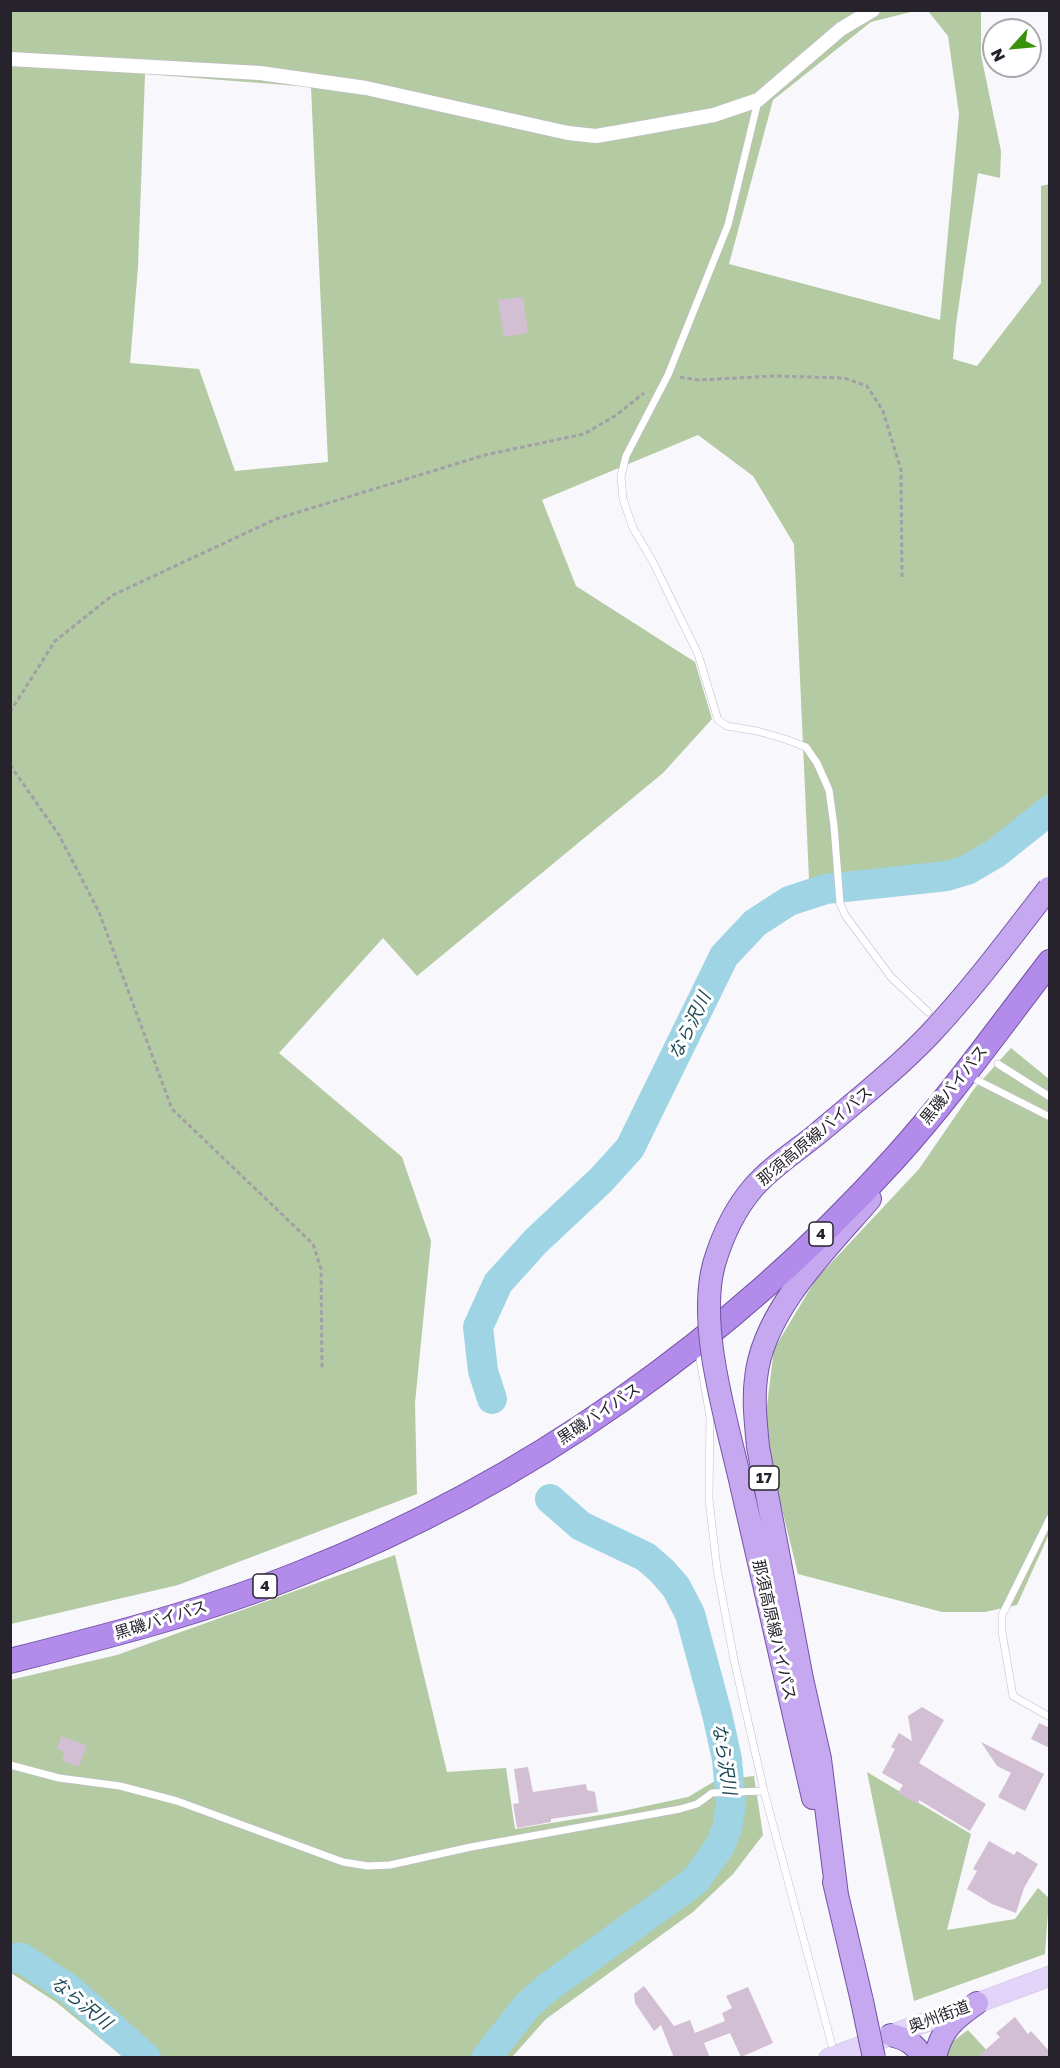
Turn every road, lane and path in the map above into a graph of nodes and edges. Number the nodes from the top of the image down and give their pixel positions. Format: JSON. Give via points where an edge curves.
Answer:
{"nodes":[{"id":1,"x":873,"y":10,"type":"edge"},
{"id":2,"x":10,"y":59,"type":"edge"},
{"id":3,"x":758,"y":100,"type":"junction"},
{"id":4,"x":668,"y":375,"type":"junction"},
{"id":5,"x":902,"y":579,"type":"dead end"},
{"id":6,"x":10,"y":712,"type":"edge"},
{"id":7,"x":10,"y":765,"type":"edge"},
{"id":8,"x":1049,"y":887,"type":"edge"},
{"id":9,"x":1050,"y":962,"type":"edge"},
{"id":10,"x":928,"y":1012,"type":"dead end"},
{"id":11,"x":998,"y":1064,"type":"dead end"},
{"id":12,"x":964,"y":1074,"type":"junction"},
{"id":13,"x":1050,"y":1097,"type":"edge"},
{"id":14,"x":933,"y":1113,"type":"junction"},
{"id":15,"x":1050,"y":1117,"type":"edge"},
{"id":16,"x":697,"y":1343,"type":"junction"},
{"id":17,"x":322,"y":1368,"type":"dead end"},
{"id":18,"x":1050,"y":1518,"type":"edge"},
{"id":19,"x":10,"y":1661,"type":"edge"},
{"id":20,"x":1050,"y":1717,"type":"edge"},
{"id":21,"x":10,"y":1765,"type":"edge"},
{"id":22,"x":764,"y":1791,"type":"junction"},
{"id":23,"x":837,"y":1895,"type":"junction"},
{"id":24,"x":1050,"y":1976,"type":"edge"},
{"id":25,"x":977,"y":2003,"type":"junction"},
{"id":26,"x":891,"y":2035,"type":"junction"},
{"id":27,"x":832,"y":2056,"type":"edge"},
{"id":28,"x":874,"y":2058,"type":"edge"},
{"id":29,"x":924,"y":2058,"type":"edge"},
{"id":30,"x":935,"y":2058,"type":"edge"}],
"edges":[{"from":1,"to":3,"type":"street","via":[[841,29]]},
{"from":2,"to":3,"type":"street","via":[[260,73],[366,88],[596,136],[714,115]]},
{"from":3,"to":4,"type":"lane","via":[[729,225]]},
{"from":4,"to":5,"type":"path","via":[[698,380],[844,378],[867,386],[883,411],[901,470]]},
{"from":4,"to":6,"type":"path","via":[[615,416],[584,434],[485,455],[276,519],[113,595],[55,641]]},
{"from":4,"to":10,"type":"lane","via":[[626,456],[621,476],[622,499],[633,528],[698,654],[718,720],[806,747],[817,763],[829,790],[840,903],[845,915],[891,976]]},
{"from":7,"to":17,"type":"path","via":[[59,835],[99,912],[172,1108],[312,1244],[321,1269]]},
{"from":8,"to":23,"type":"main road","name":"那須高原線バイパス","number":"17","bridge":true,"via":[[932,1033],[753,1188],[737,1211],[714,1265],[710,1319],[720,1385],[801,1754]]},
{"from":9,"to":12,"type":"highway","name":"黒磯バイパス","number":"4"},
{"from":11,"to":13,"type":"lane"},
{"from":12,"to":14,"type":"highway","name":"黒磯バイパス","number":"4"},
{"from":12,"to":15,"type":"lane"},
{"from":14,"to":16,"type":"highway","name":"黒磯バイパス","number":"4","via":[[816,1239]]},
{"from":14,"to":23,"type":"main road","name":"那須高原線バイパス","number":"17","via":[[872,1197],[798,1285],[775,1322],[756,1376],[758,1447],[820,1760]]},
{"from":16,"to":19,"type":"highway","name":"黒磯バイパス","number":"4","via":[[615,1404],[541,1452],[402,1528],[301,1573],[229,1599],[118,1634]]},
{"from":16,"to":22,"type":"lane","via":[[710,1417],[709,1499],[717,1569]]},
{"from":18,"to":20,"type":"lane","via":[[1002,1615],[1013,1696]]},
{"from":21,"to":22,"type":"lane","via":[[177,1801],[344,1862],[368,1866],[680,1809],[697,1804],[712,1793]]},
{"from":22,"to":27,"type":"lane"},
{"from":23,"to":28,"type":"main road","name":"那須高原線バイパス","number":"17","bridge":true},
{"from":24,"to":25,"type":"main road","name":"奥州街道"},
{"from":25,"to":26,"type":"main road","name":"奥州街道"},
{"from":25,"to":30,"type":"main road","via":[[948,2026]]},
{"from":26,"to":27,"type":"main road","name":"奥州街道"},
{"from":26,"to":29,"type":"main road","via":[[907,2039]]}]}
